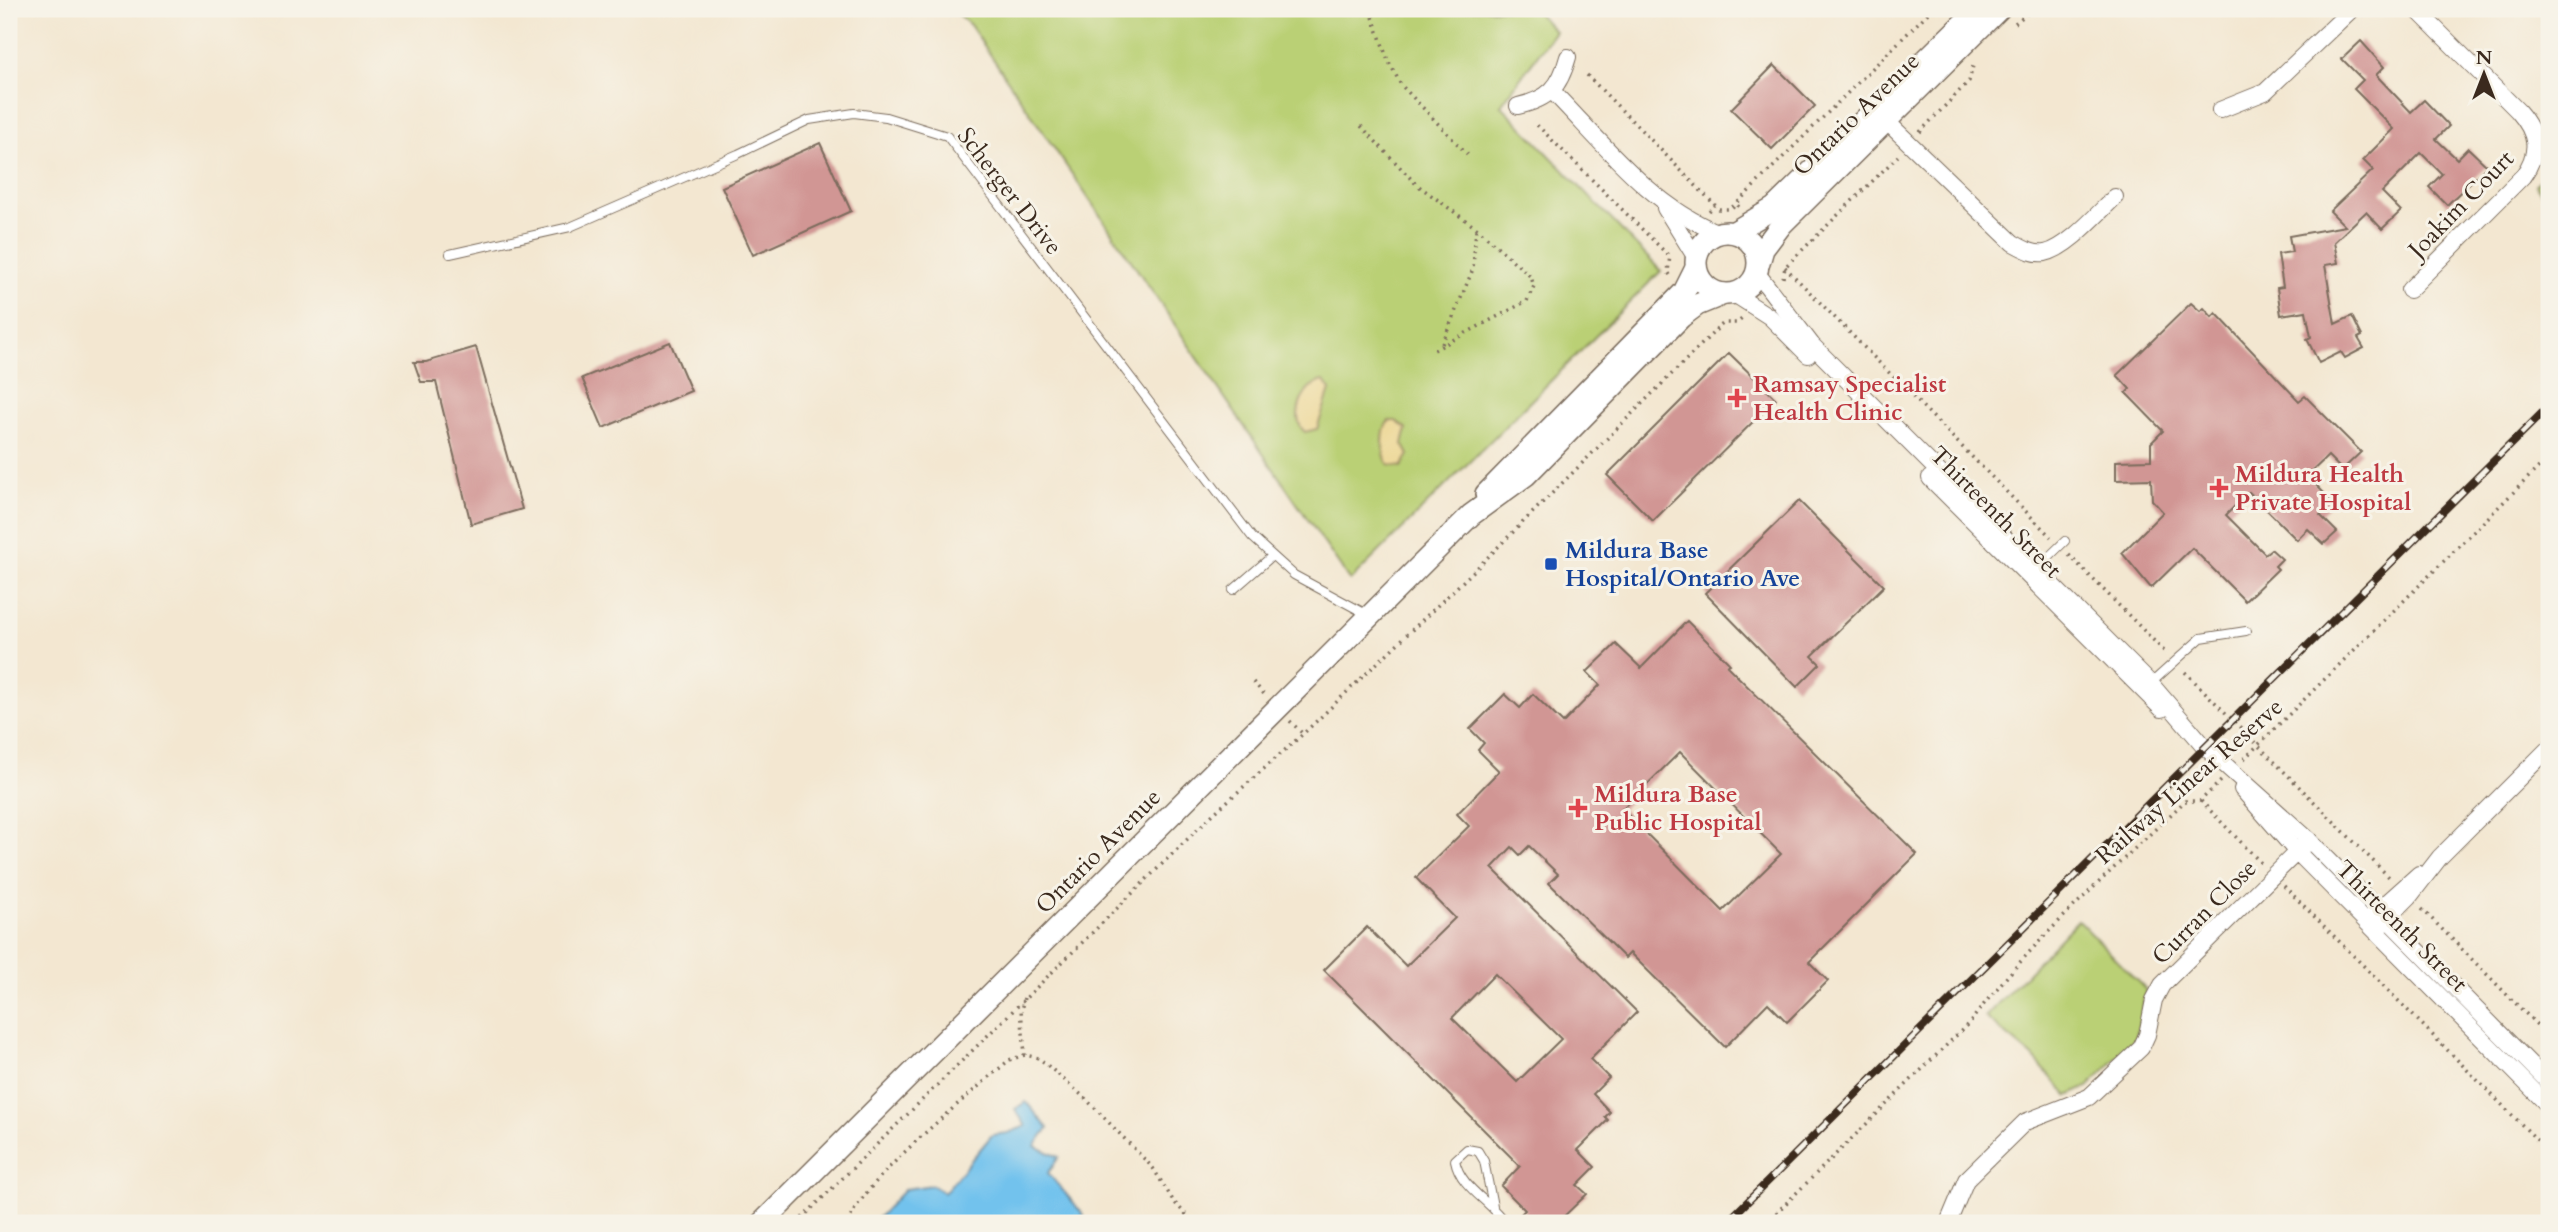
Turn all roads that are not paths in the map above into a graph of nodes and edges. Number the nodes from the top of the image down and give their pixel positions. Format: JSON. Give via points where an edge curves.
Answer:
{"nodes":[{"id":1,"x":1979,"y":9,"type":"edge"},
{"id":2,"x":2352,"y":9,"type":"edge"},
{"id":3,"x":2416,"y":9,"type":"edge"},
{"id":4,"x":2006,"y":16,"type":"edge"},
{"id":5,"x":1568,"y":57,"type":"dead end"},
{"id":6,"x":1553,"y":92,"type":"junction"},
{"id":7,"x":1518,"y":106,"type":"dead end"},
{"id":8,"x":2220,"y":110,"type":"dead end"},
{"id":9,"x":1880,"y":115,"type":"junction"},
{"id":10,"x":2115,"y":197,"type":"dead end"},
{"id":11,"x":1660,"y":200,"type":"junction"},
{"id":12,"x":1727,"y":233,"type":"junction"},
{"id":13,"x":450,"y":254,"type":"dead end"},
{"id":14,"x":1696,"y":263,"type":"junction"},
{"id":15,"x":1758,"y":268,"type":"junction"},
{"id":16,"x":2409,"y":290,"type":"dead end"},
{"id":17,"x":1729,"y":294,"type":"junction"},
{"id":18,"x":1471,"y":516,"type":"junction"},
{"id":19,"x":2063,"y":544,"type":"road end"},
{"id":20,"x":1271,"y":557,"type":"junction"},
{"id":21,"x":2032,"y":573,"type":"junction"},
{"id":22,"x":1233,"y":590,"type":"dead end"},
{"id":23,"x":1371,"y":617,"type":"junction"},
{"id":24,"x":2246,"y":631,"type":"dead end"},
{"id":25,"x":2147,"y":688,"type":"junction"},
{"id":26,"x":2549,"y":748,"type":"edge"},
{"id":27,"x":2230,"y":772,"type":"junction"},
{"id":28,"x":2309,"y":840,"type":"junction"},
{"id":29,"x":2297,"y":852,"type":"junction"},
{"id":30,"x":2377,"y":920,"type":"junction"},
{"id":31,"x":2549,"y":1083,"type":"edge"},
{"id":32,"x":2549,"y":1106,"type":"edge"},
{"id":33,"x":1493,"y":1206,"type":"junction"},
{"id":34,"x":762,"y":1223,"type":"edge"},
{"id":35,"x":1505,"y":1223,"type":"edge"},
{"id":36,"x":1948,"y":1223,"type":"edge"}],
"edges":[{"from":1,"to":9,"type":"street","name":"Ontario Avenue"},
{"from":2,"to":8,"type":"street","via":[[2265,92]]},
{"from":3,"to":16,"type":"street","name":"Joakim Court","via":[[2528,122],[2537,144],[2523,176]]},
{"from":4,"to":9,"type":"street","name":"Ontario Avenue"},
{"from":5,"to":6,"type":"street"},
{"from":6,"to":7,"type":"street"},
{"from":6,"to":11,"type":"street"},
{"from":9,"to":10,"type":"street","via":[[2013,243],[2036,253],[2060,245]]},
{"from":9,"to":12,"type":"street","name":"Ontario Avenue","via":[[1774,208]]},
{"from":9,"to":15,"type":"street","name":"Ontario Avenue","via":[[1782,224],[1763,249]]},
{"from":11,"to":12,"type":"street","via":[[1697,223]]},
{"from":11,"to":14,"type":"street"},
{"from":12,"to":14,"type":"street","via":[[1704,242]]},
{"from":12,"to":15,"type":"street","via":[[1752,243]]},
{"from":13,"to":20,"type":"lane","name":"Scherger Drive","via":[[570,227],[809,120],[854,113],[886,117],[947,136],[1231,513]]},
{"from":14,"to":17,"type":"street","via":[[1705,286]]},
{"from":14,"to":18,"type":"street","name":"Ontario Avenue","via":[[1684,292],[1493,484]]},
{"from":15,"to":17,"type":"street","via":[[1752,283]]},
{"from":15,"to":21,"type":"street","name":"Thirteenth Street","via":[[1770,292],[1812,345]]},
{"from":17,"to":18,"type":"street","name":"Ontario Avenue","via":[[1681,317],[1526,475]]},
{"from":17,"to":21,"type":"street","name":"Thirteenth Street","via":[[1784,330]]},
{"from":18,"to":23,"type":"street","name":"Ontario Avenue"},
{"from":19,"to":21,"type":"lane"},
{"from":20,"to":22,"type":"lane"},
{"from":20,"to":23,"type":"lane","name":"Scherger Drive","via":[[1323,593]]},
{"from":21,"to":25,"type":"street","name":"Thirteenth Street"},
{"from":23,"to":34,"type":"street","name":"Ontario Avenue"},
{"from":24,"to":25,"type":"lane","via":[[2201,638]]},
{"from":25,"to":27,"type":"street","name":"Thirteenth Street"},
{"from":26,"to":30,"type":"street"},
{"from":27,"to":28,"type":"street","name":"Thirteenth Street"},
{"from":27,"to":29,"type":"street","name":"Thirteenth Street","via":[[2256,809]]},
{"from":28,"to":29,"type":"street","name":"Curran Close"},
{"from":28,"to":30,"type":"street","name":"Thirteenth Street"},
{"from":29,"to":30,"type":"street","name":"Thirteenth Street"},
{"from":29,"to":36,"type":"street","name":"Curran Close","via":[[2157,992],[2141,1048],[2090,1097],[2025,1122],[1966,1180]]},
{"from":30,"to":31,"type":"street","name":"Thirteenth Street"},
{"from":30,"to":32,"type":"street","name":"Thirteenth Street"},
{"from":33,"to":33,"type":"lane","via":[[1457,1171],[1455,1160],[1467,1149],[1478,1152],[1484,1161]]},
{"from":33,"to":35,"type":"lane"}]}
